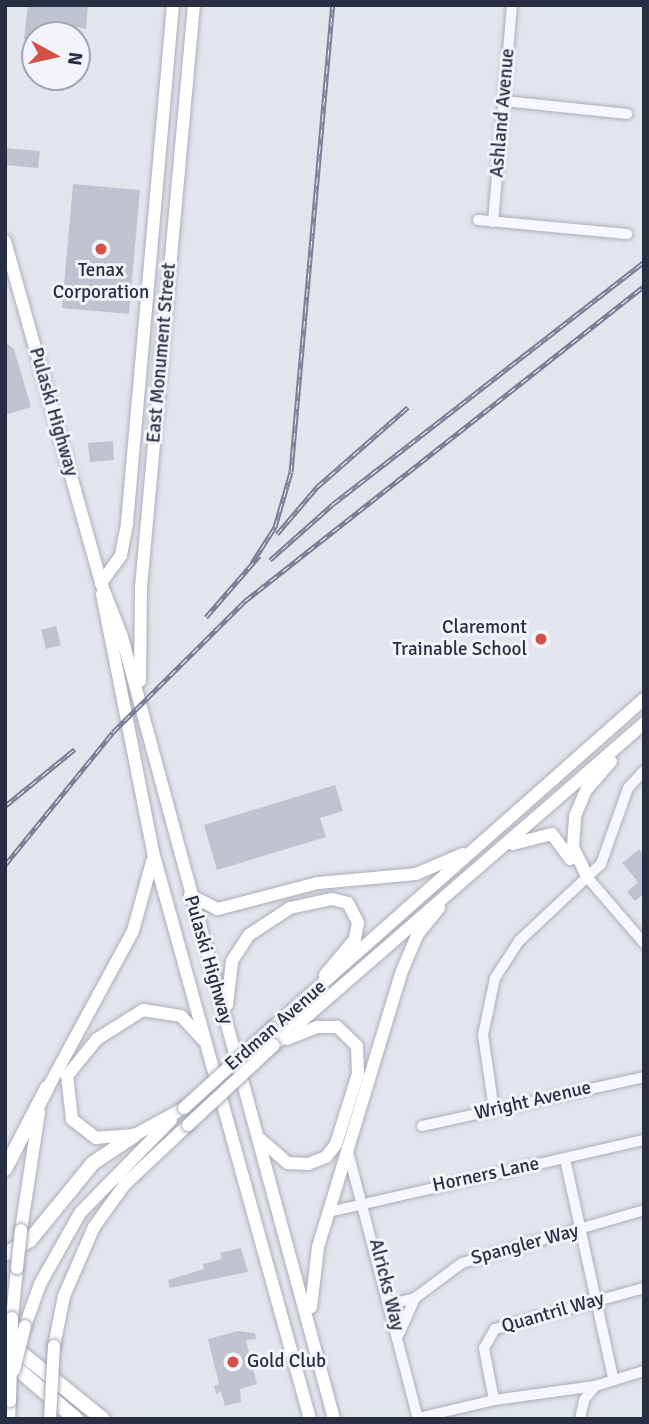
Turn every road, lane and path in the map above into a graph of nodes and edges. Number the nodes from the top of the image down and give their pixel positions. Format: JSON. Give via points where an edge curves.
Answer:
{"nodes":[{"id":1,"x":173,"y":5,"type":"edge"},
{"id":2,"x":194,"y":5,"type":"edge"},
{"id":3,"x":512,"y":5,"type":"edge"},
{"id":4,"x":503,"y":101,"type":"junction"},
{"id":5,"x":628,"y":114,"type":"dead end"},
{"id":6,"x":478,"y":220,"type":"dead end"},
{"id":7,"x":493,"y":222,"type":"junction"},
{"id":8,"x":627,"y":234,"type":"dead end"},
{"id":9,"x":5,"y":241,"type":"edge"},
{"id":10,"x":101,"y":583,"type":"junction"},
{"id":11,"x":644,"y":699,"type":"edge"},
{"id":12,"x":140,"y":701,"type":"junction"},
{"id":13,"x":644,"y":724,"type":"edge"},
{"id":14,"x":644,"y":771,"type":"edge"},
{"id":15,"x":479,"y":846,"type":"junction"},
{"id":16,"x":500,"y":850,"type":"junction"},
{"id":17,"x":153,"y":852,"type":"junction"},
{"id":18,"x":588,"y":878,"type":"junction"},
{"id":19,"x":460,"y":884,"type":"junction"},
{"id":20,"x":189,"y":894,"type":"junction"},
{"id":21,"x":644,"y":943,"type":"edge"},
{"id":22,"x":272,"y":1028,"type":"junction"},
{"id":23,"x":229,"y":1033,"type":"junction"},
{"id":24,"x":274,"y":1045,"type":"junction"},
{"id":25,"x":208,"y":1047,"type":"junction"},
{"id":26,"x":644,"y":1077,"type":"edge"},
{"id":27,"x":47,"y":1087,"type":"junction"},
{"id":28,"x":184,"y":1108,"type":"junction"},
{"id":29,"x":494,"y":1110,"type":"junction"},
{"id":30,"x":422,"y":1126,"type":"dead end"},
{"id":31,"x":135,"y":1135,"type":"junction"},
{"id":32,"x":259,"y":1138,"type":"junction"},
{"id":33,"x":644,"y":1140,"type":"edge"},
{"id":34,"x":348,"y":1152,"type":"junction"},
{"id":35,"x":565,"y":1158,"type":"junction"},
{"id":36,"x":5,"y":1168,"type":"edge"},
{"id":37,"x":364,"y":1201,"type":"junction"},
{"id":38,"x":644,"y":1210,"type":"edge"},
{"id":39,"x":329,"y":1212,"type":"junction"},
{"id":40,"x":285,"y":1226,"type":"junction"},
{"id":41,"x":580,"y":1230,"type":"junction"},
{"id":42,"x":261,"y":1233,"type":"junction"},
{"id":43,"x":5,"y":1254,"type":"edge"},
{"id":44,"x":644,"y":1288,"type":"edge"},
{"id":45,"x":415,"y":1298,"type":"junction"},
{"id":46,"x":596,"y":1300,"type":"junction"},
{"id":47,"x":390,"y":1304,"type":"junction"},
{"id":48,"x":311,"y":1321,"type":"junction"},
{"id":49,"x":398,"y":1334,"type":"junction"},
{"id":50,"x":5,"y":1340,"type":"edge"},
{"id":51,"x":5,"y":1358,"type":"edge"},
{"id":52,"x":644,"y":1371,"type":"edge"},
{"id":53,"x":613,"y":1378,"type":"junction"},
{"id":54,"x":595,"y":1386,"type":"junction"},
{"id":55,"x":494,"y":1399,"type":"junction"},
{"id":56,"x":10,"y":1401,"type":"junction"},
{"id":57,"x":418,"y":1418,"type":"edge"},
{"id":58,"x":9,"y":1419,"type":"edge"},
{"id":59,"x":50,"y":1419,"type":"edge"},
{"id":60,"x":76,"y":1419,"type":"edge"},
{"id":61,"x":103,"y":1419,"type":"edge"},
{"id":62,"x":310,"y":1419,"type":"edge"},
{"id":63,"x":334,"y":1419,"type":"edge"},
{"id":64,"x":580,"y":1419,"type":"edge"}],
"edges":[{"from":1,"to":10,"type":"main road","name":"East Monument Street","via":[[127,523],[121,555]]},
{"from":2,"to":12,"type":"main road","name":"East Monument Street","via":[[141,587]]},
{"from":3,"to":4,"type":"street","name":"Ashland Avenue"},
{"from":4,"to":5,"type":"street"},
{"from":4,"to":7,"type":"street","name":"Ashland Avenue"},
{"from":6,"to":7,"type":"street"},
{"from":7,"to":8,"type":"street"},
{"from":9,"to":10,"type":"main road","name":"Pulaski Highway"},
{"from":10,"to":12,"type":"main road","name":"Pulaski Highway"},
{"from":10,"to":17,"type":"main road","name":"Pulaski Highway","via":[[107,638]]},
{"from":11,"to":15,"type":"main road","name":"Erdman Avenue"},
{"from":12,"to":20,"type":"main road","name":"Pulaski Highway"},
{"from":13,"to":16,"type":"main road","name":"Erdman Avenue"},
{"from":13,"to":18,"type":"main road","via":[[576,809],[573,847]]},
{"from":14,"to":18,"type":"street","via":[[628,788],[609,851]]},
{"from":15,"to":20,"type":"main road","via":[[428,871],[318,883],[218,909],[202,906]]},
{"from":15,"to":22,"type":"main road","name":"Erdman Avenue"},
{"from":16,"to":18,"type":"main road","via":[[552,834]]},
{"from":16,"to":19,"type":"main road","name":"Erdman Avenue"},
{"from":17,"to":25,"type":"main road","name":"Pulaski Highway"},
{"from":17,"to":27,"type":"main road","via":[[148,895],[133,932]]},
{"from":18,"to":21,"type":"street"},
{"from":18,"to":29,"type":"street","via":[[519,941],[495,978],[483,1035]]},
{"from":19,"to":24,"type":"main road","name":"Erdman Avenue"},
{"from":19,"to":34,"type":"main road","via":[[409,953]]},
{"from":20,"to":23,"type":"main road","name":"Pulaski Highway"},
{"from":22,"to":23,"type":"main road","via":[[355,939],[357,915],[348,903],[332,899],[305,902],[249,935],[228,976]]},
{"from":22,"to":28,"type":"main road","name":"Erdman Avenue","bridge":true},
{"from":23,"to":32,"type":"main road","name":"Pulaski Highway"},
{"from":24,"to":32,"type":"main road","via":[[317,1027],[337,1027],[357,1046],[360,1065],[336,1144],[326,1157],[308,1164],[288,1163]]},
{"from":24,"to":59,"type":"main road","name":"Erdman Avenue","bridge":true,"via":[[125,1184],[94,1227],[64,1296],[54,1346]]},
{"from":25,"to":31,"type":"main road","via":[[181,1016],[153,1009],[116,1025],[79,1057],[65,1087],[72,1119],[96,1138]]},
{"from":25,"to":42,"type":"main road","name":"Pulaski Highway"},
{"from":26,"to":29,"type":"street","name":"Wright Avenue"},
{"from":27,"to":36,"type":"highway"},
{"from":27,"to":56,"type":"main road","bridge":true,"via":[[27,1167],[12,1318]]},
{"from":28,"to":31,"type":"main road"},
{"from":28,"to":56,"type":"main road","name":"Erdman Avenue","bridge":true,"via":[[80,1213],[40,1284],[25,1326]]},
{"from":29,"to":30,"type":"street","name":"Wright Avenue"},
{"from":31,"to":43,"type":"highway","via":[[93,1163],[30,1240]]},
{"from":32,"to":40,"type":"main road","name":"Pulaski Highway"},
{"from":33,"to":35,"type":"street","name":"Horners Lane"},
{"from":34,"to":37,"type":"street","name":"Alricks Way"},
{"from":34,"to":39,"type":"main road"},
{"from":35,"to":37,"type":"street","name":"Horners Lane"},
{"from":35,"to":41,"type":"street"},
{"from":37,"to":39,"type":"street","name":"Horners Lane"},
{"from":37,"to":47,"type":"street","name":"Alricks Way"},
{"from":38,"to":41,"type":"street","name":"Spangler Way"},
{"from":39,"to":48,"type":"main road","via":[[314,1265]]},
{"from":40,"to":42,"type":"main road"},
{"from":40,"to":48,"type":"main road","name":"Pulaski Highway"},
{"from":41,"to":45,"type":"street","name":"Spangler Way","via":[[484,1253],[447,1272]]},
{"from":41,"to":46,"type":"street"},
{"from":42,"to":62,"type":"main road","name":"Pulaski Highway"},
{"from":44,"to":46,"type":"street","name":"Quantril Way"},
{"from":45,"to":47,"type":"street","name":"Spangler Way"},
{"from":45,"to":49,"type":"street","name":"Spangler Way"},
{"from":46,"to":53,"type":"street"},
{"from":46,"to":55,"type":"street","name":"Quantril Way","via":[[495,1329],[484,1348]]},
{"from":47,"to":49,"type":"street","name":"Alricks Way"},
{"from":48,"to":63,"type":"main road","name":"Pulaski Highway"},
{"from":49,"to":57,"type":"street","name":"Alricks Way"},
{"from":50,"to":61,"type":"highway"},
{"from":51,"to":60,"type":"highway"},
{"from":52,"to":53,"type":"street"},
{"from":53,"to":54,"type":"street"},
{"from":54,"to":55,"type":"street"},
{"from":54,"to":64,"type":"street","via":[[584,1400]]},
{"from":55,"to":57,"type":"street"},
{"from":56,"to":58,"type":"main road","name":"Erdman Avenue"}]}
